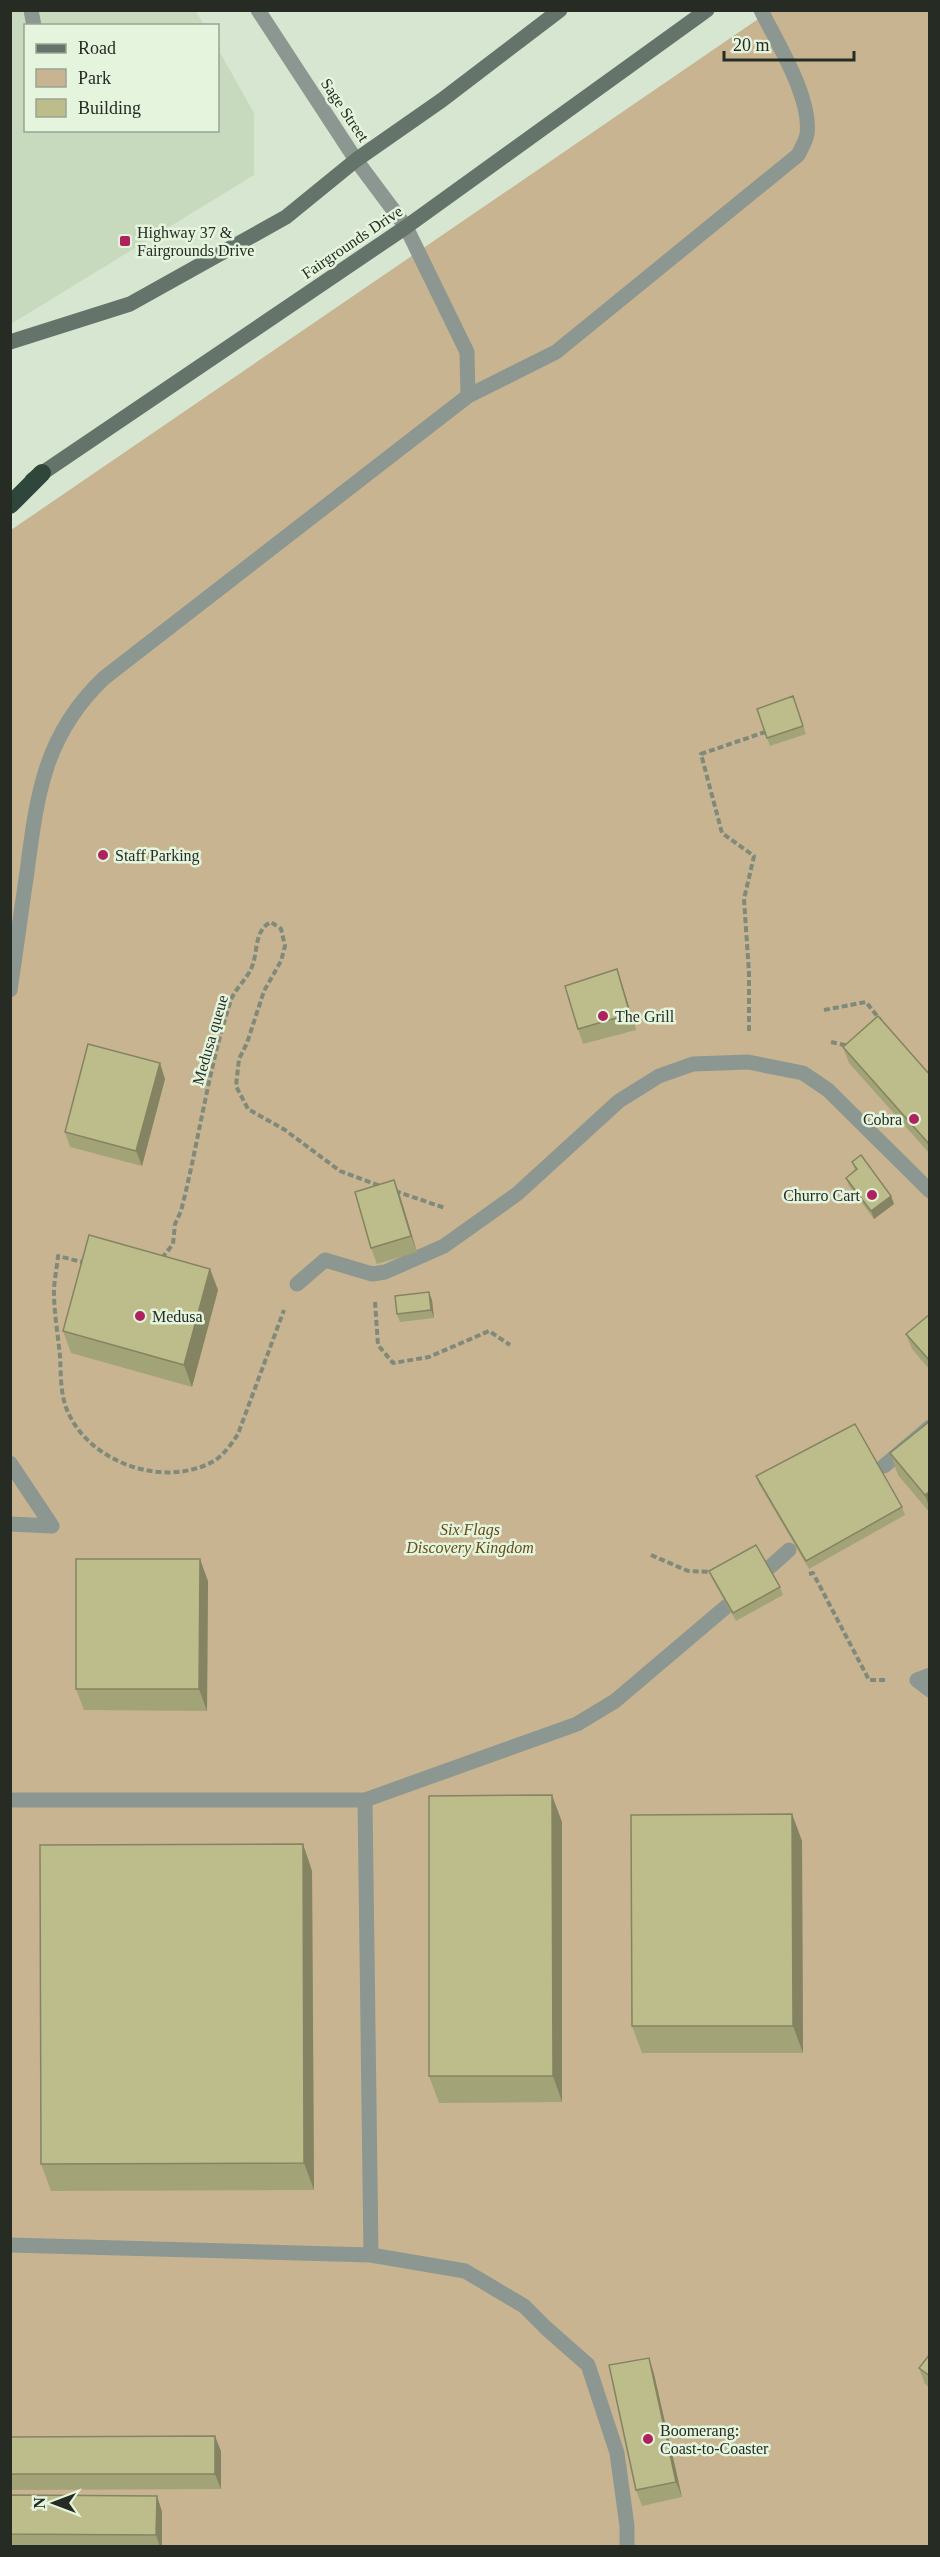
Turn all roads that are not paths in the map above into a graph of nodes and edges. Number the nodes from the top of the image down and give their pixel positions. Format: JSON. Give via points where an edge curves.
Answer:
{"nodes":[{"id":1,"x":258,"y":10,"type":"edge"},
{"id":2,"x":560,"y":10,"type":"edge"},
{"id":3,"x":707,"y":10,"type":"edge"},
{"id":4,"x":761,"y":10,"type":"edge"},
{"id":5,"x":357,"y":160,"type":"junction"},
{"id":6,"x":406,"y":227,"type":"junction"},
{"id":7,"x":10,"y":342,"type":"edge"},
{"id":8,"x":468,"y":396,"type":"junction"},
{"id":9,"x":42,"y":473,"type":"junction"},
{"id":10,"x":10,"y":495,"type":"edge"},
{"id":11,"x":10,"y":505,"type":"edge"},
{"id":12,"x":10,"y":990,"type":"edge"},
{"id":13,"x":930,"y":1191,"type":"edge"},
{"id":14,"x":297,"y":1284,"type":"road end"},
{"id":15,"x":930,"y":1427,"type":"edge"},
{"id":16,"x":10,"y":1463,"type":"edge"},
{"id":17,"x":884,"y":1466,"type":"dead end"},
{"id":18,"x":10,"y":1524,"type":"edge"},
{"id":19,"x":789,"y":1550,"type":"dead end"},
{"id":20,"x":770,"y":1568,"type":"edge"},
{"id":21,"x":728,"y":1606,"type":"edge"},
{"id":22,"x":923,"y":1677,"type":"edge"},
{"id":23,"x":930,"y":1690,"type":"edge"},
{"id":24,"x":10,"y":1800,"type":"edge"},
{"id":25,"x":365,"y":1800,"type":"junction"},
{"id":26,"x":10,"y":2245,"type":"edge"},
{"id":27,"x":371,"y":2255,"type":"junction"},
{"id":28,"x":627,"y":2547,"type":"edge"}],
"edges":[{"from":1,"to":5,"type":"street","name":"Sage Street"},
{"from":2,"to":5,"type":"main road"},
{"from":3,"to":6,"type":"main road","name":"Fairgrounds Drive"},
{"from":4,"to":8,"type":"street","via":[[808,116],[807,136],[798,155],[556,352]]},
{"from":5,"to":6,"type":"street","name":"Sage Street"},
{"from":5,"to":7,"type":"main road","via":[[286,217],[130,304]]},
{"from":6,"to":8,"type":"street","name":"Sage Street","via":[[467,351]]},
{"from":6,"to":9,"type":"main road","name":"Fairgrounds Drive"},
{"from":8,"to":12,"type":"street","via":[[104,678],[86,696],[67,721],[42,778]]},
{"from":9,"to":10,"type":"main road","name":"Fairgrounds Drive"},
{"from":9,"to":11,"type":"highway"},
{"from":13,"to":14,"type":"street","via":[[828,1090],[803,1073],[748,1062],[693,1064],[659,1077],[620,1101],[517,1194],[444,1246],[372,1274],[325,1260]]},
{"from":15,"to":17,"type":"street"},
{"from":16,"to":18,"type":"street","via":[[52,1526]]},
{"from":19,"to":20,"type":"street"},
{"from":21,"to":25,"type":"street","via":[[615,1701],[578,1724]]},
{"from":22,"to":23,"type":"street"},
{"from":24,"to":25,"type":"street"},
{"from":25,"to":27,"type":"street"},
{"from":26,"to":27,"type":"street"},
{"from":27,"to":28,"type":"street","via":[[465,2271],[524,2306],[588,2364],[617,2453]]}]}
